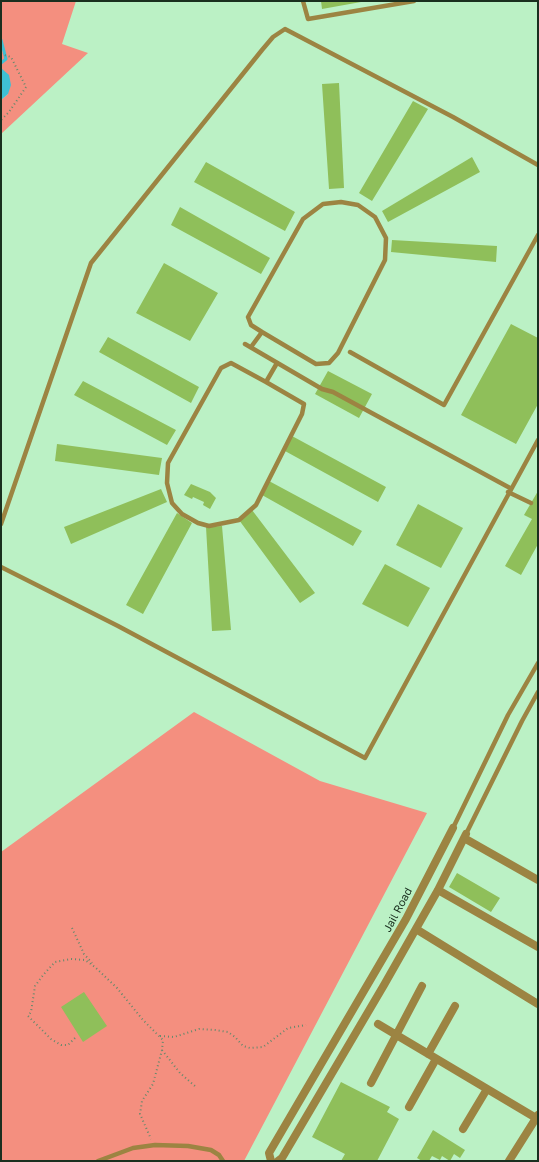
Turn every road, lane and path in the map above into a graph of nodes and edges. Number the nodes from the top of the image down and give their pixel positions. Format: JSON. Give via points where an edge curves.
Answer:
{"nodes":[{"id":1,"x":303,"y":1,"type":"edge"},
{"id":2,"x":414,"y":1,"type":"edge"},
{"id":3,"x":1,"y":54,"type":"edge"},
{"id":4,"x":1,"y":120,"type":"edge"},
{"id":5,"x":538,"y":165,"type":"edge"},
{"id":6,"x":538,"y":235,"type":"edge"},
{"id":7,"x":262,"y":332,"type":"junction"},
{"id":8,"x":245,"y":344,"type":"dead end"},
{"id":9,"x":251,"y":347,"type":"junction"},
{"id":10,"x":350,"y":352,"type":"dead end"},
{"id":11,"x":278,"y":363,"type":"junction"},
{"id":12,"x":266,"y":382,"type":"junction"},
{"id":13,"x":538,"y":440,"type":"edge"},
{"id":14,"x":509,"y":490,"type":"junction"},
{"id":15,"x":531,"y":503,"type":"dead end"},
{"id":16,"x":1,"y":524,"type":"edge"},
{"id":17,"x":1,"y":567,"type":"edge"},
{"id":18,"x":538,"y":663,"type":"edge"},
{"id":19,"x":538,"y":692,"type":"edge"},
{"id":20,"x":453,"y":828,"type":"joint"},
{"id":21,"x":466,"y":836,"type":"junction"},
{"id":22,"x":538,"y":880,"type":"edge"},
{"id":23,"x":438,"y":890,"type":"junction"},
{"id":24,"x":72,"y":928,"type":"dead end"},
{"id":25,"x":416,"y":929,"type":"junction"},
{"id":26,"x":538,"y":947,"type":"edge"},
{"id":27,"x":95,"y":967,"type":"junction"},
{"id":28,"x":422,"y":986,"type":"dead end"},
{"id":29,"x":538,"y":1004,"type":"edge"},
{"id":30,"x":455,"y":1006,"type":"dead end"},
{"id":31,"x":306,"y":1024,"type":"dead end"},
{"id":32,"x":378,"y":1024,"type":"dead end"},
{"id":33,"x":396,"y":1035,"type":"junction"},
{"id":34,"x":159,"y":1036,"type":"junction"},
{"id":35,"x":75,"y":1038,"type":"dead end"},
{"id":36,"x":162,"y":1050,"type":"junction"},
{"id":37,"x":428,"y":1054,"type":"junction"},
{"id":38,"x":436,"y":1059,"type":"junction"},
{"id":39,"x":371,"y":1083,"type":"dead end"},
{"id":40,"x":196,"y":1087,"type":"dead end"},
{"id":41,"x":487,"y":1089,"type":"junction"},
{"id":42,"x":409,"y":1107,"type":"dead end"},
{"id":43,"x":537,"y":1116,"type":"edge"},
{"id":44,"x":463,"y":1129,"type":"dead end"},
{"id":45,"x":155,"y":1145,"type":"junction"},
{"id":46,"x":98,"y":1161,"type":"edge"},
{"id":47,"x":223,"y":1161,"type":"edge"},
{"id":48,"x":270,"y":1161,"type":"edge"},
{"id":49,"x":278,"y":1161,"type":"edge"},
{"id":50,"x":508,"y":1161,"type":"edge"}],
"edges":[{"from":1,"to":2,"type":"lane","via":[[308,19]]},
{"from":3,"to":4,"type":"path","via":[[11,58],[26,87]]},
{"from":5,"to":16,"type":"lane","via":[[285,29],[273,37],[91,264]]},
{"from":6,"to":10,"type":"lane","via":[[444,405]]},
{"from":7,"to":7,"type":"lane","via":[[251,325],[248,317],[303,219],[323,204],[341,202],[358,205],[375,217],[386,238],[384,260],[338,353],[329,363],[316,364]]},
{"from":7,"to":9,"type":"lane"},
{"from":8,"to":9,"type":"lane"},
{"from":9,"to":11,"type":"lane"},
{"from":11,"to":12,"type":"lane"},
{"from":11,"to":14,"type":"lane"},
{"from":12,"to":12,"type":"lane","via":[[304,404],[302,414],[256,504],[239,520],[209,526],[198,523],[182,514],[172,503],[167,483],[168,463],[221,368],[231,363]]},
{"from":13,"to":14,"type":"lane"},
{"from":14,"to":15,"type":"lane"},
{"from":14,"to":17,"type":"lane","via":[[365,758],[118,626]]},
{"from":18,"to":20,"type":"lane","name":"Jail Road","via":[[508,715]]},
{"from":19,"to":21,"type":"lane"},
{"from":20,"to":48,"type":"street","name":"Jail Road","via":[[406,919],[269,1153]]},
{"from":21,"to":22,"type":"street"},
{"from":21,"to":23,"type":"street"},
{"from":23,"to":25,"type":"street"},
{"from":23,"to":26,"type":"street"},
{"from":24,"to":27,"type":"path","via":[[84,954]]},
{"from":25,"to":29,"type":"street"},
{"from":25,"to":49,"type":"street"},
{"from":27,"to":34,"type":"path"},
{"from":27,"to":35,"type":"path","via":[[85,960],[55,962],[35,986],[31,1012],[28,1016],[60,1046],[68,1045]]},
{"from":28,"to":33,"type":"street"},
{"from":30,"to":37,"type":"street"},
{"from":31,"to":34,"type":"path","via":[[288,1028],[263,1047],[243,1046],[228,1032],[215,1030],[199,1029],[174,1037]]},
{"from":32,"to":33,"type":"street"},
{"from":33,"to":37,"type":"street"},
{"from":33,"to":39,"type":"street"},
{"from":34,"to":36,"type":"path","via":[[163,1040]]},
{"from":36,"to":40,"type":"path","via":[[180,1073]]},
{"from":36,"to":45,"type":"path","via":[[153,1084],[142,1101],[140,1114]]},
{"from":37,"to":38,"type":"street"},
{"from":38,"to":41,"type":"street"},
{"from":38,"to":42,"type":"street"},
{"from":41,"to":43,"type":"street"},
{"from":41,"to":44,"type":"street"},
{"from":43,"to":50,"type":"street"},
{"from":45,"to":46,"type":"lane","via":[[133,1148]]},
{"from":45,"to":47,"type":"lane","via":[[211,1150]]}]}
